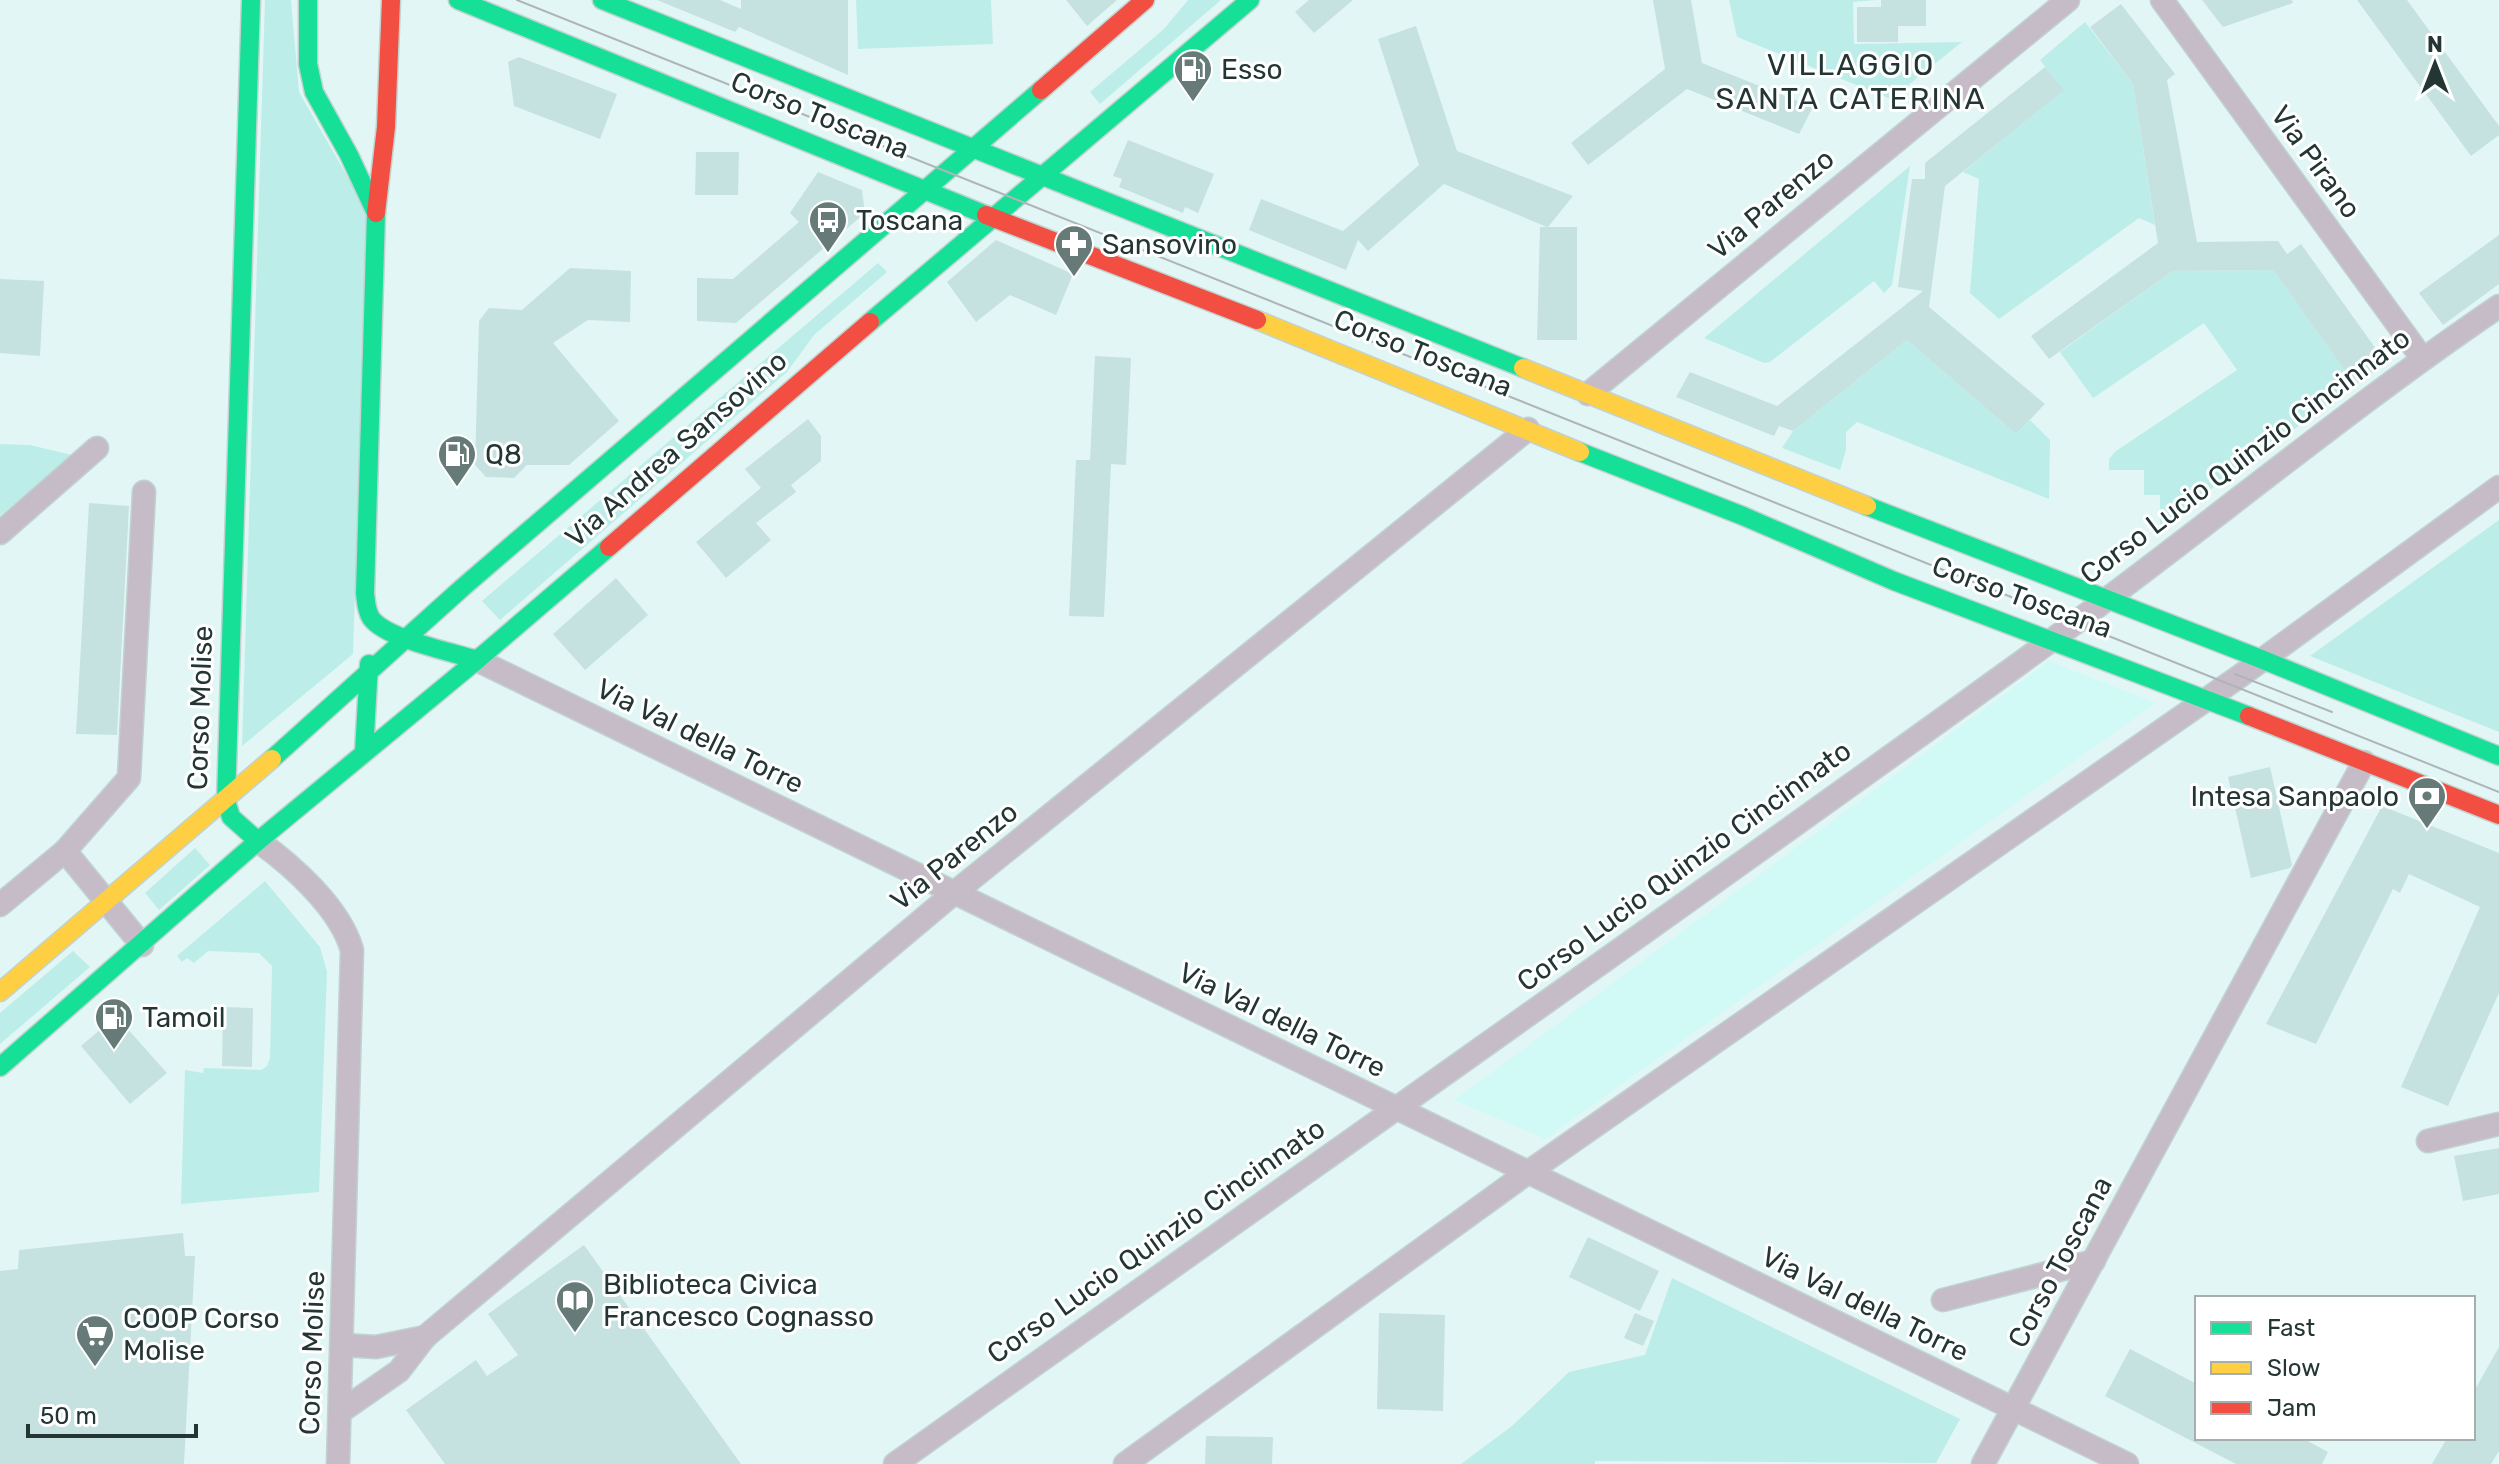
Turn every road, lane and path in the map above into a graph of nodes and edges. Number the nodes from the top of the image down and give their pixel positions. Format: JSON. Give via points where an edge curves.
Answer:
{"nodes":[{"id":1,"x":251,"y":0,"type":"edge"},
{"id":2,"x":308,"y":0,"type":"edge"},
{"id":3,"x":391,"y":0,"type":"edge"},
{"id":4,"x":458,"y":0,"type":"edge"},
{"id":5,"x":602,"y":0,"type":"edge"},
{"id":6,"x":1145,"y":0,"type":"edge"},
{"id":7,"x":1250,"y":0,"type":"edge"},
{"id":8,"x":2068,"y":0,"type":"edge"},
{"id":9,"x":2162,"y":0,"type":"edge"},
{"id":10,"x":972,"y":148,"type":"junction"},
{"id":11,"x":1045,"y":176,"type":"junction"},
{"id":12,"x":926,"y":191,"type":"junction"},
{"id":13,"x":376,"y":213,"type":"junction"},
{"id":14,"x":994,"y":218,"type":"junction"},
{"id":15,"x":2499,"y":306,"type":"edge"},
{"id":16,"x":2422,"y":358,"type":"junction"},
{"id":17,"x":1588,"y":394,"type":"junction"},
{"id":18,"x":1528,"y":429,"type":"junction"},
{"id":19,"x":97,"y":448,"type":"dead end"},
{"id":20,"x":2499,"y":487,"type":"edge"},
{"id":21,"x":144,"y":492,"type":"dead end"},
{"id":22,"x":0,"y":533,"type":"edge"},
{"id":23,"x":2105,"y":598,"type":"junction"},
{"id":24,"x":375,"y":622,"type":"junction"},
{"id":25,"x":408,"y":638,"type":"junction"},
{"id":26,"x":2051,"y":640,"type":"junction"},
{"id":27,"x":2261,"y":659,"type":"junction"},
{"id":28,"x":477,"y":660,"type":"junction"},
{"id":29,"x":367,"y":676,"type":"junction"},
{"id":30,"x":2206,"y":699,"type":"junction"},
{"id":31,"x":364,"y":752,"type":"junction"},
{"id":32,"x":2499,"y":756,"type":"edge"},
{"id":33,"x":2364,"y":762,"type":"junction"},
{"id":34,"x":226,"y":801,"type":"junction"},
{"id":35,"x":2499,"y":815,"type":"edge"},
{"id":36,"x":258,"y":841,"type":"junction"},
{"id":37,"x":65,"y":851,"type":"junction"},
{"id":38,"x":954,"y":893,"type":"junction"},
{"id":39,"x":106,"y":901,"type":"junction"},
{"id":40,"x":0,"y":905,"type":"edge"},
{"id":41,"x":142,"y":945,"type":"junction"},
{"id":42,"x":0,"y":992,"type":"edge"},
{"id":43,"x":0,"y":1067,"type":"edge"},
{"id":44,"x":1397,"y":1109,"type":"junction"},
{"id":45,"x":2499,"y":1124,"type":"edge"},
{"id":46,"x":2428,"y":1141,"type":"dead end"},
{"id":47,"x":1527,"y":1173,"type":"junction"},
{"id":48,"x":2094,"y":1261,"type":"junction"},
{"id":49,"x":1943,"y":1300,"type":"dead end"},
{"id":50,"x":425,"y":1337,"type":"junction"},
{"id":51,"x":343,"y":1345,"type":"junction"},
{"id":52,"x":2013,"y":1410,"type":"junction"},
{"id":53,"x":340,"y":1412,"type":"junction"},
{"id":54,"x":338,"y":1464,"type":"edge"},
{"id":55,"x":895,"y":1464,"type":"edge"},
{"id":56,"x":1125,"y":1464,"type":"edge"},
{"id":57,"x":1983,"y":1464,"type":"edge"},
{"id":58,"x":2127,"y":1464,"type":"edge"}],
"edges":[{"from":1,"to":34,"type":"street","name":"Corso Molise"},
{"from":2,"to":13,"type":"street","via":[[308,64],[314,92]]},
{"from":3,"to":13,"type":"street"},
{"from":4,"to":12,"type":"street","name":"Corso Toscana"},
{"from":5,"to":10,"type":"street","name":"Corso Toscana"},
{"from":6,"to":10,"type":"street","name":"Via Andrea Sansovino"},
{"from":7,"to":11,"type":"street","name":"Via Andrea Sansovino"},
{"from":8,"to":17,"type":"street","name":"Via Parenzo"},
{"from":9,"to":16,"type":"street","name":"Via Pirano"},
{"from":10,"to":11,"type":"street","name":"Corso Toscana"},
{"from":10,"to":12,"type":"street","name":"Via Andrea Sansovino"},
{"from":11,"to":14,"type":"street","name":"Via Andrea Sansovino"},
{"from":11,"to":17,"type":"street","name":"Corso Toscana"},
{"from":12,"to":14,"type":"street","name":"Corso Toscana"},
{"from":12,"to":25,"type":"street","name":"Via Andrea Sansovino"},
{"from":13,"to":24,"type":"street","via":[[365,593]]},
{"from":14,"to":18,"type":"street","name":"Corso Toscana"},
{"from":14,"to":28,"type":"street","name":"Via Andrea Sansovino"},
{"from":15,"to":16,"type":"street","name":"Corso Lucio Quinzio Cincinnato"},
{"from":16,"to":23,"type":"street","name":"Corso Lucio Quinzio Cincinnato"},
{"from":17,"to":23,"type":"street","name":"Corso Toscana"},
{"from":18,"to":26,"type":"street","name":"Corso Toscana","via":[[1894,581]]},
{"from":18,"to":38,"type":"street","name":"Via Parenzo"},
{"from":19,"to":22,"type":"street"},
{"from":20,"to":27,"type":"street"},
{"from":21,"to":37,"type":"street","via":[[129,778]]},
{"from":23,"to":26,"type":"street","name":"Corso Lucio Quinzio Cincinnato"},
{"from":23,"to":27,"type":"street","name":"Corso Toscana"},
{"from":24,"to":25,"type":"street"},
{"from":24,"to":29,"type":"street"},
{"from":25,"to":28,"type":"street","name":"Via Val della Torre"},
{"from":25,"to":29,"type":"street","name":"Via Andrea Sansovino"},
{"from":26,"to":30,"type":"street","name":"Corso Toscana"},
{"from":26,"to":44,"type":"street","name":"Corso Lucio Quinzio Cincinnato"},
{"from":27,"to":30,"type":"street"},
{"from":27,"to":32,"type":"street","name":"Corso Toscana"},
{"from":28,"to":31,"type":"street","name":"Via Andrea Sansovino"},
{"from":28,"to":38,"type":"street","name":"Via Val della Torre"},
{"from":29,"to":31,"type":"street"},
{"from":29,"to":34,"type":"street","name":"Via Andrea Sansovino"},
{"from":30,"to":33,"type":"street","name":"Corso Toscana"},
{"from":30,"to":47,"type":"street"},
{"from":31,"to":36,"type":"street","name":"Via Andrea Sansovino"},
{"from":33,"to":35,"type":"street","name":"Corso Toscana"},
{"from":33,"to":48,"type":"street","name":"Corso Toscana"},
{"from":34,"to":36,"type":"street","name":"Corso Molise","via":[[231,817]]},
{"from":34,"to":39,"type":"street","name":"Via Andrea Sansovino"},
{"from":36,"to":41,"type":"street","name":"Via Andrea Sansovino"},
{"from":36,"to":51,"type":"street","name":"Corso Molise","via":[[295,870],[339,922],[352,950]]},
{"from":37,"to":39,"type":"street"},
{"from":37,"to":40,"type":"street"},
{"from":38,"to":44,"type":"street","name":"Via Val della Torre"},
{"from":38,"to":50,"type":"street","name":"Via Parenzo"},
{"from":39,"to":41,"type":"street"},
{"from":39,"to":42,"type":"street","name":"Via Andrea Sansovino"},
{"from":41,"to":43,"type":"street","name":"Via Andrea Sansovino"},
{"from":44,"to":47,"type":"street","name":"Via Val della Torre"},
{"from":44,"to":55,"type":"street","name":"Corso Lucio Quinzio Cincinnato"},
{"from":45,"to":46,"type":"street"},
{"from":47,"to":52,"type":"street","name":"Via Val della Torre"},
{"from":47,"to":56,"type":"street"},
{"from":48,"to":49,"type":"street"},
{"from":48,"to":52,"type":"street","name":"Corso Toscana"},
{"from":50,"to":51,"type":"street","name":"Via Parenzo","via":[[376,1347]]},
{"from":50,"to":53,"type":"street","name":"Via Parenzo","via":[[399,1371]]},
{"from":51,"to":53,"type":"street","name":"Corso Molise"},
{"from":52,"to":57,"type":"street","name":"Corso Toscana"},
{"from":52,"to":58,"type":"street","name":"Via Val della Torre"},
{"from":53,"to":54,"type":"street","name":"Corso Molise"}]}
